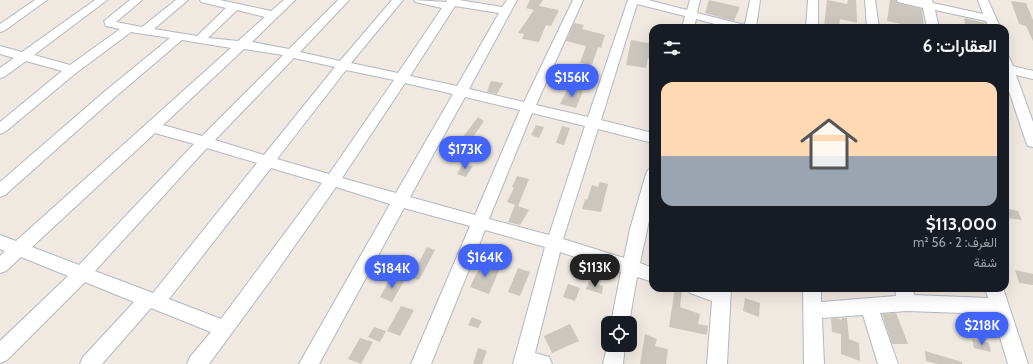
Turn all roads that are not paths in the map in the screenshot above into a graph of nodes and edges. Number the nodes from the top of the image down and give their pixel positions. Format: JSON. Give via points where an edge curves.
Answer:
{"nodes":[{"id":1,"x":42,"y":0,"type":"edge"},
{"id":2,"x":102,"y":0,"type":"edge"},
{"id":3,"x":137,"y":0,"type":"edge"},
{"id":4,"x":183,"y":0,"type":"edge"},
{"id":5,"x":205,"y":0,"type":"edge"},
{"id":6,"x":290,"y":0,"type":"edge"},
{"id":7,"x":344,"y":0,"type":"edge"},
{"id":8,"x":398,"y":0,"type":"edge"},
{"id":9,"x":419,"y":0,"type":"edge"},
{"id":10,"x":578,"y":0,"type":"edge"},
{"id":11,"x":634,"y":0,"type":"edge"},
{"id":12,"x":695,"y":0,"type":"edge"},
{"id":13,"x":755,"y":0,"type":"edge"},
{"id":14,"x":813,"y":0,"type":"edge"},
{"id":15,"x":870,"y":0,"type":"edge"},
{"id":16,"x":902,"y":0,"type":"edge"},
{"id":17,"x":983,"y":0,"type":"edge"},
{"id":18,"x":451,"y":3,"type":"edge"},
{"id":19,"x":928,"y":3,"type":"edge"},
{"id":20,"x":234,"y":6,"type":"junction"},
{"id":21,"x":509,"y":6,"type":"edge"},
{"id":22,"x":691,"y":14,"type":"junction"},
{"id":23,"x":273,"y":15,"type":"junction"},
{"id":24,"x":689,"y":24,"type":"edge"},
{"id":25,"x":728,"y":24,"type":"edge"},
{"id":26,"x":751,"y":24,"type":"edge"},
{"id":27,"x":812,"y":24,"type":"edge"},
{"id":28,"x":873,"y":24,"type":"edge"},
{"id":29,"x":932,"y":24,"type":"edge"},
{"id":30,"x":993,"y":24,"type":"edge"},
{"id":31,"x":129,"y":28,"type":"junction"},
{"id":32,"x":0,"y":29,"type":"edge"},
{"id":33,"x":144,"y":31,"type":"junction"},
{"id":34,"x":180,"y":36,"type":"junction"},
{"id":35,"x":199,"y":40,"type":"junction"},
{"id":36,"x":241,"y":44,"type":"junction"},
{"id":37,"x":0,"y":50,"type":"edge"},
{"id":38,"x":293,"y":54,"type":"junction"},
{"id":39,"x":24,"y":56,"type":"junction"},
{"id":40,"x":344,"y":64,"type":"junction"},
{"id":41,"x":1009,"y":65,"type":"edge"},
{"id":42,"x":72,"y":70,"type":"junction"},
{"id":43,"x":1009,"y":73,"type":"edge"},
{"id":44,"x":0,"y":74,"type":"edge"},
{"id":45,"x":1033,"y":75,"type":"edge"},
{"id":46,"x":401,"y":77,"type":"junction"},
{"id":47,"x":460,"y":91,"type":"junction"},
{"id":48,"x":1009,"y":97,"type":"edge"},
{"id":49,"x":1018,"y":99,"type":"junction"},
{"id":50,"x":528,"y":107,"type":"junction"},
{"id":51,"x":592,"y":122,"type":"junction"},
{"id":52,"x":153,"y":127,"type":"junction"},
{"id":53,"x":0,"y":129,"type":"edge"},
{"id":54,"x":649,"y":137,"type":"edge"},
{"id":55,"x":1033,"y":142,"type":"edge"},
{"id":56,"x":204,"y":143,"type":"junction"},
{"id":57,"x":268,"y":161,"type":"junction"},
{"id":58,"x":332,"y":180,"type":"junction"},
{"id":59,"x":0,"y":190,"type":"edge"},
{"id":60,"x":649,"y":190,"type":"edge"},
{"id":61,"x":401,"y":201,"type":"junction"},
{"id":62,"x":480,"y":222,"type":"junction"},
{"id":63,"x":0,"y":242,"type":"edge"},
{"id":64,"x":554,"y":242,"type":"junction"},
{"id":65,"x":20,"y":249,"type":"junction"},
{"id":66,"x":0,"y":266,"type":"edge"},
{"id":67,"x":630,"y":267,"type":"junction"},
{"id":68,"x":82,"y":273,"type":"junction"},
{"id":69,"x":649,"y":273,"type":"edge"},
{"id":70,"x":722,"y":292,"type":"edge"},
{"id":71,"x":812,"y":292,"type":"edge"},
{"id":72,"x":995,"y":292,"type":"edge"},
{"id":73,"x":905,"y":296,"type":"edge"},
{"id":74,"x":152,"y":301,"type":"junction"},
{"id":75,"x":869,"y":306,"type":"junction"},
{"id":76,"x":999,"y":306,"type":"junction"},
{"id":77,"x":812,"y":311,"type":"junction"},
{"id":78,"x":621,"y":316,"type":"edge"},
{"id":79,"x":225,"y":329,"type":"junction"},
{"id":80,"x":615,"y":352,"type":"edge"},
{"id":81,"x":0,"y":354,"type":"edge"},
{"id":82,"x":523,"y":361,"type":"edge"},
{"id":83,"x":90,"y":364,"type":"edge"},
{"id":84,"x":197,"y":364,"type":"edge"},
{"id":85,"x":309,"y":364,"type":"edge"},
{"id":86,"x":421,"y":364,"type":"edge"},
{"id":87,"x":542,"y":364,"type":"edge"},
{"id":88,"x":613,"y":364,"type":"edge"},
{"id":89,"x":717,"y":364,"type":"edge"},
{"id":90,"x":814,"y":364,"type":"edge"},
{"id":91,"x":888,"y":364,"type":"edge"},
{"id":92,"x":1018,"y":364,"type":"edge"}],
"edges":[{"from":1,"to":32,"type":"street"},
{"from":2,"to":39,"type":"street"},
{"from":3,"to":31,"type":"street","via":[[110,21],[110,24]]},
{"from":4,"to":33,"type":"street"},
{"from":5,"to":20,"type":"street"},
{"from":6,"to":23,"type":"street"},
{"from":7,"to":38,"type":"street"},
{"from":8,"to":40,"type":"street"},
{"from":9,"to":18,"type":"street"},
{"from":10,"to":50,"type":"street"},
{"from":11,"to":22,"type":"street"},
{"from":11,"to":51,"type":"street"},
{"from":12,"to":22,"type":"street"},
{"from":13,"to":26,"type":"street"},
{"from":14,"to":27,"type":"street"},
{"from":15,"to":28,"type":"street"},
{"from":16,"to":19,"type":"street"},
{"from":17,"to":30,"type":"street"},
{"from":18,"to":21,"type":"street"},
{"from":18,"to":46,"type":"street"},
{"from":19,"to":29,"type":"street"},
{"from":19,"to":30,"type":"street"},
{"from":20,"to":23,"type":"street"},
{"from":20,"to":35,"type":"street"},
{"from":21,"to":47,"type":"street"},
{"from":22,"to":24,"type":"street"},
{"from":22,"to":25,"type":"street"},
{"from":23,"to":36,"type":"street"},
{"from":31,"to":33,"type":"street"},
{"from":31,"to":42,"type":"street"},
{"from":33,"to":34,"type":"street"},
{"from":34,"to":35,"type":"street"},
{"from":34,"to":59,"type":"street"},
{"from":35,"to":36,"type":"street"},
{"from":36,"to":38,"type":"street"},
{"from":36,"to":52,"type":"street"},
{"from":37,"to":39,"type":"street"},
{"from":38,"to":40,"type":"street"},
{"from":38,"to":56,"type":"street"},
{"from":39,"to":42,"type":"street"},
{"from":39,"to":44,"type":"street"},
{"from":40,"to":46,"type":"street"},
{"from":40,"to":57,"type":"street"},
{"from":41,"to":45,"type":"street"},
{"from":42,"to":53,"type":"street"},
{"from":43,"to":49,"type":"street"},
{"from":46,"to":47,"type":"street"},
{"from":46,"to":58,"type":"street"},
{"from":47,"to":50,"type":"street"},
{"from":47,"to":61,"type":"street"},
{"from":48,"to":49,"type":"street"},
{"from":49,"to":55,"type":"street"},
{"from":50,"to":51,"type":"street"},
{"from":50,"to":62,"type":"street"},
{"from":51,"to":54,"type":"street"},
{"from":51,"to":64,"type":"street"},
{"from":52,"to":56,"type":"street"},
{"from":52,"to":65,"type":"street"},
{"from":56,"to":57,"type":"street"},
{"from":56,"to":68,"type":"street"},
{"from":57,"to":58,"type":"street"},
{"from":57,"to":74,"type":"street"},
{"from":58,"to":61,"type":"street"},
{"from":58,"to":79,"type":"street"},
{"from":60,"to":67,"type":"street"},
{"from":61,"to":62,"type":"street"},
{"from":61,"to":85,"type":"street"},
{"from":62,"to":64,"type":"street"},
{"from":62,"to":86,"type":"street"},
{"from":63,"to":65,"type":"street"},
{"from":64,"to":67,"type":"street"},
{"from":64,"to":82,"type":"street"},
{"from":65,"to":66,"type":"street"},
{"from":65,"to":68,"type":"street"},
{"from":67,"to":69,"type":"street"},
{"from":67,"to":78,"type":"street"},
{"from":68,"to":74,"type":"street"},
{"from":68,"to":81,"type":"street"},
{"from":70,"to":89,"type":"street"},
{"from":71,"to":77,"type":"street"},
{"from":72,"to":76,"type":"street"},
{"from":73,"to":75,"type":"street"},
{"from":73,"to":76,"type":"street"},
{"from":74,"to":79,"type":"street"},
{"from":74,"to":83,"type":"street"},
{"from":75,"to":77,"type":"street"},
{"from":75,"to":91,"type":"street"},
{"from":76,"to":92,"type":"street"},
{"from":77,"to":90,"type":"street"},
{"from":79,"to":84,"type":"street"},
{"from":80,"to":88,"type":"street"},
{"from":82,"to":87,"type":"street"}]}
